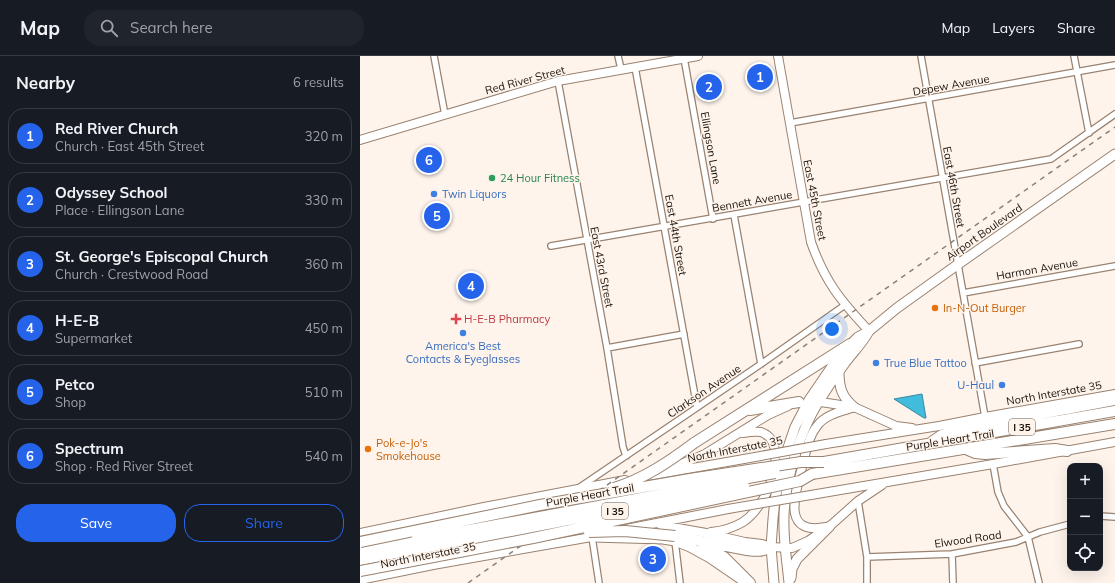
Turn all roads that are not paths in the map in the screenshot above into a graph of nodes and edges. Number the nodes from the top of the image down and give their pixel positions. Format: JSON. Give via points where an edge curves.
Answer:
{"nodes":[{"id":1,"x":434,"y":56,"type":"edge"},
{"id":2,"x":618,"y":56,"type":"edge"},
{"id":3,"x":698,"y":56,"type":"edge"},
{"id":4,"x":778,"y":56,"type":"edge"},
{"id":5,"x":921,"y":56,"type":"edge"},
{"id":6,"x":1074,"y":56,"type":"edge"},
{"id":7,"x":684,"y":58,"type":"junction"},
{"id":8,"x":1115,"y":65,"type":"edge"},
{"id":9,"x":635,"y":67,"type":"junction"},
{"id":10,"x":620,"y":70,"type":"junction"},
{"id":11,"x":1077,"y":71,"type":"junction"},
{"id":12,"x":558,"y":81,"type":"junction"},
{"id":13,"x":928,"y":99,"type":"junction"},
{"id":14,"x":1115,"y":114,"type":"edge"},
{"id":15,"x":445,"y":115,"type":"junction"},
{"id":16,"x":790,"y":123,"type":"junction"},
{"id":17,"x":1088,"y":133,"type":"junction"},
{"id":18,"x":360,"y":140,"type":"edge"},
{"id":19,"x":1115,"y":154,"type":"edge"},
{"id":20,"x":942,"y":178,"type":"junction"},
{"id":21,"x":804,"y":202,"type":"junction"},
{"id":22,"x":734,"y":215,"type":"junction"},
{"id":23,"x":713,"y":218,"type":"junction"},
{"id":24,"x":664,"y":227,"type":"junction"},
{"id":25,"x":586,"y":240,"type":"junction"},
{"id":26,"x":551,"y":246,"type":"dead end"},
{"id":27,"x":957,"y":265,"type":"junction"},
{"id":28,"x":1115,"y":266,"type":"edge"},
{"id":29,"x":963,"y":293,"type":"junction"},
{"id":30,"x":845,"y":305,"type":"junction"},
{"id":31,"x":869,"y":332,"type":"junction"},
{"id":32,"x":684,"y":334,"type":"junction"},
{"id":33,"x":850,"y":344,"type":"junction"},
{"id":34,"x":1079,"y":344,"type":"dead end"},
{"id":35,"x":607,"y":348,"type":"junction"},
{"id":36,"x":975,"y":363,"type":"junction"},
{"id":37,"x":761,"y":364,"type":"junction"},
{"id":38,"x":839,"y":370,"type":"junction"},
{"id":39,"x":1115,"y":394,"type":"edge"},
{"id":40,"x":1115,"y":400,"type":"edge"},
{"id":41,"x":804,"y":401,"type":"junction"},
{"id":42,"x":819,"y":401,"type":"junction"},
{"id":43,"x":697,"y":407,"type":"junction"},
{"id":44,"x":854,"y":407,"type":"junction"},
{"id":45,"x":745,"y":411,"type":"junction"},
{"id":46,"x":1115,"y":411,"type":"edge"},
{"id":47,"x":985,"y":417,"type":"junction"},
{"id":48,"x":1115,"y":424,"type":"edge"},
{"id":49,"x":921,"y":429,"type":"junction"},
{"id":50,"x":742,"y":433,"type":"junction"},
{"id":51,"x":1115,"y":442,"type":"edge"},
{"id":52,"x":929,"y":444,"type":"junction"},
{"id":53,"x":967,"y":449,"type":"junction"},
{"id":54,"x":1067,"y":451,"type":"junction"},
{"id":55,"x":626,"y":456,"type":"junction"},
{"id":56,"x":824,"y":462,"type":"junction"},
{"id":57,"x":993,"y":464,"type":"junction"},
{"id":58,"x":815,"y":474,"type":"junction"},
{"id":59,"x":654,"y":475,"type":"junction"},
{"id":60,"x":890,"y":481,"type":"junction"},
{"id":61,"x":573,"y":491,"type":"junction"},
{"id":62,"x":858,"y":501,"type":"junction"},
{"id":63,"x":540,"y":505,"type":"junction"},
{"id":64,"x":484,"y":507,"type":"junction"},
{"id":65,"x":1103,"y":516,"type":"edge"},
{"id":66,"x":1115,"y":517,"type":"edge"},
{"id":67,"x":424,"y":520,"type":"junction"},
{"id":68,"x":656,"y":524,"type":"junction"},
{"id":69,"x":1067,"y":525,"type":"edge"},
{"id":70,"x":830,"y":526,"type":"junction"},
{"id":71,"x":360,"y":533,"type":"edge"},
{"id":72,"x":706,"y":533,"type":"junction"},
{"id":73,"x":1028,"y":537,"type":"junction"},
{"id":74,"x":534,"y":538,"type":"junction"},
{"id":75,"x":592,"y":538,"type":"junction"},
{"id":76,"x":686,"y":538,"type":"junction"},
{"id":77,"x":675,"y":539,"type":"junction"},
{"id":78,"x":360,"y":542,"type":"edge"},
{"id":79,"x":397,"y":543,"type":"junction"},
{"id":80,"x":417,"y":544,"type":"junction"},
{"id":81,"x":360,"y":547,"type":"edge"},
{"id":82,"x":771,"y":547,"type":"junction"},
{"id":83,"x":784,"y":548,"type":"junction"},
{"id":84,"x":360,"y":552,"type":"edge"},
{"id":85,"x":494,"y":554,"type":"junction"},
{"id":86,"x":952,"y":554,"type":"junction"},
{"id":87,"x":867,"y":557,"type":"junction"},
{"id":88,"x":360,"y":560,"type":"edge"},
{"id":89,"x":433,"y":565,"type":"junction"},
{"id":90,"x":360,"y":571,"type":"edge"},
{"id":91,"x":360,"y":580,"type":"edge"},
{"id":92,"x":599,"y":583,"type":"edge"},
{"id":93,"x":680,"y":583,"type":"edge"},
{"id":94,"x":747,"y":583,"type":"edge"},
{"id":95,"x":750,"y":583,"type":"edge"},
{"id":96,"x":774,"y":583,"type":"edge"},
{"id":97,"x":790,"y":583,"type":"edge"},
{"id":98,"x":867,"y":583,"type":"edge"},
{"id":99,"x":954,"y":583,"type":"edge"},
{"id":100,"x":1039,"y":583,"type":"edge"}],
"edges":[{"from":1,"to":15,"type":"street"},
{"from":2,"to":10,"type":"street"},
{"from":3,"to":7,"type":"main road","name":"Red River Street"},
{"from":4,"to":16,"type":"main road","name":"East 45th Street"},
{"from":5,"to":13,"type":"street","name":"East 46th Street"},
{"from":6,"to":11,"type":"street"},
{"from":7,"to":9,"type":"main road","name":"Red River Street"},
{"from":7,"to":23,"type":"street","name":"Ellingson Lane"},
{"from":8,"to":11,"type":"street","name":"Depew Avenue"},
{"from":9,"to":10,"type":"main road","name":"Red River Street"},
{"from":9,"to":24,"type":"street","name":"East 44th Street"},
{"from":10,"to":12,"type":"main road","name":"Red River Street"},
{"from":11,"to":13,"type":"street","name":"Depew Avenue"},
{"from":11,"to":17,"type":"street"},
{"from":12,"to":15,"type":"main road","name":"Red River Street"},
{"from":12,"to":25,"type":"street","name":"East 43rd Street"},
{"from":13,"to":16,"type":"street","name":"Depew Avenue"},
{"from":13,"to":20,"type":"street","name":"East 46th Street"},
{"from":14,"to":17,"type":"street"},
{"from":15,"to":18,"type":"main road","name":"Red River Street"},
{"from":16,"to":21,"type":"main road","name":"East 45th Street"},
{"from":17,"to":20,"type":"street","name":"Bennett Avenue","via":[[1052,159]]},
{"from":19,"to":27,"type":"main road","name":"Airport Boulevard"},
{"from":20,"to":21,"type":"street","name":"Bennett Avenue"},
{"from":20,"to":27,"type":"street","name":"East 46th Street"},
{"from":21,"to":22,"type":"street","name":"Bennett Avenue"},
{"from":21,"to":30,"type":"main road","name":"East 45th Street","via":[[817,260]]},
{"from":22,"to":23,"type":"street","name":"Bennett Avenue"},
{"from":22,"to":37,"type":"street"},
{"from":23,"to":24,"type":"street","name":"Bennett Avenue"},
{"from":24,"to":25,"type":"street","name":"Bennett Avenue"},
{"from":24,"to":32,"type":"street","name":"East 44th Street"},
{"from":25,"to":26,"type":"street","name":"Bennett Avenue"},
{"from":25,"to":35,"type":"street","name":"East 43rd Street"},
{"from":27,"to":29,"type":"street","name":"East 46th Street"},
{"from":27,"to":31,"type":"main road","name":"Airport Boulevard","via":[[897,308]]},
{"from":28,"to":29,"type":"street","name":"Harmon Avenue"},
{"from":29,"to":36,"type":"street","name":"East 46th Street"},
{"from":30,"to":31,"type":"main road","name":"East 45th Street"},
{"from":30,"to":37,"type":"street","name":"Clarkson Avenue"},
{"from":31,"to":33,"type":"main road","name":"Airport Boulevard","via":[[858,336]]},
{"from":31,"to":38,"type":"main road","name":"Airport Boulevard","via":[[863,343]]},
{"from":32,"to":35,"type":"street"},
{"from":32,"to":43,"type":"street","name":"East 44th Street"},
{"from":33,"to":41,"type":"main road","name":"Airport Boulevard"},
{"from":33,"to":45,"type":"highway"},
{"from":34,"to":36,"type":"street"},
{"from":35,"to":55,"type":"street","name":"East 43rd Street"},
{"from":36,"to":47,"type":"street","name":"East 46th Street"},
{"from":37,"to":43,"type":"street","name":"Clarkson Avenue"},
{"from":38,"to":42,"type":"main road","name":"Airport Boulevard"},
{"from":38,"to":44,"type":"main road","via":[[840,391]]},
{"from":39,"to":47,"type":"main road","name":"North Interstate 35"},
{"from":40,"to":52,"type":"highway","via":[[960,429],[942,435]]},
{"from":41,"to":42,"type":"main road"},
{"from":41,"to":45,"type":"highway"},
{"from":41,"to":50,"type":"main road","via":[[768,415]]},
{"from":41,"to":82,"type":"main road","name":"Airport Boulevard","via":[[785,456],[776,499]]},
{"from":42,"to":44,"type":"main road"},
{"from":42,"to":83,"type":"main road","name":"Airport Boulevard","via":[[793,463],[786,493]]},
{"from":43,"to":55,"type":"street","name":"Clarkson Avenue"},
{"from":44,"to":49,"type":"main road","via":[[896,426]]},
{"from":44,"to":70,"type":"main road","via":[[828,416],[816,426],[796,491],[793,508],[800,522],[815,529]]},
{"from":45,"to":63,"type":"highway","bridge":true,"via":[[631,482]]},
{"from":46,"to":52,"type":"highway","name":"Purple Heart Trail","number":"I 35"},
{"from":47,"to":49,"type":"main road","name":"North Interstate 35"},
{"from":48,"to":53,"type":"highway","name":"Purple Heart Trail","number":"I 35"},
{"from":49,"to":59,"type":"main road","name":"North Interstate 35","bridge":true},
{"from":50,"to":59,"type":"main road","via":[[694,459]]},
{"from":50,"to":72,"type":"main road","via":[[762,432],[771,440],[775,448],[773,478],[756,510],[744,521],[730,528]]},
{"from":51,"to":54,"type":"main road","name":"North Interstate 35"},
{"from":52,"to":56,"type":"highway","name":"Purple Heart Trail","number":"I 35"},
{"from":53,"to":54,"type":"highway","via":[[985,454],[1055,449]]},
{"from":53,"to":58,"type":"highway","name":"Purple Heart Trail","number":"I 35"},
{"from":54,"to":57,"type":"main road","name":"North Interstate 35"},
{"from":55,"to":61,"type":"street","name":"Clarkson Avenue"},
{"from":56,"to":63,"type":"highway","name":"Purple Heart Trail","number":"I 35","bridge":true,"via":[[800,462]]},
{"from":56,"to":80,"type":"highway","name":"Purple Heart Trail","number":"I 35","bridge":true,"via":[[563,511]]},
{"from":57,"to":60,"type":"main road","name":"North Interstate 35"},
{"from":57,"to":73,"type":"street","via":[[998,492],[1004,506]]},
{"from":58,"to":74,"type":"highway","name":"Purple Heart Trail","number":"I 35","bridge":true,"via":[[800,481]]},
{"from":58,"to":80,"type":"highway","name":"Purple Heart Trail","number":"I 35","bridge":true},
{"from":59,"to":61,"type":"main road","name":"North Interstate 35"},
{"from":60,"to":62,"type":"main road"},
{"from":60,"to":68,"type":"main road","name":"North Interstate 35","bridge":true},
{"from":61,"to":64,"type":"main road","name":"North Interstate 35"},
{"from":62,"to":70,"type":"main road"},
{"from":62,"to":87,"type":"street"},
{"from":63,"to":78,"type":"highway","name":"Purple Heart Trail","number":"I 35","bridge":true},
{"from":64,"to":67,"type":"main road","name":"North Interstate 35"},
{"from":64,"to":85,"type":"main road","via":[[474,520],[475,527],[479,545],[484,551]]},
{"from":65,"to":66,"type":"street"},
{"from":67,"to":71,"type":"main road","name":"North Interstate 35"},
{"from":67,"to":89,"type":"main road","via":[[442,526],[447,554],[444,559]]},
{"from":68,"to":72,"type":"main road"},
{"from":68,"to":75,"type":"main road","name":"North Interstate 35"},
{"from":69,"to":73,"type":"street","name":"Elwood Road"},
{"from":70,"to":83,"type":"main road","via":[[801,545]]},
{"from":70,"to":97,"type":"main road","via":[[797,559]]},
{"from":72,"to":82,"type":"main road"},
{"from":73,"to":86,"type":"street","name":"Elwood Road","via":[[1016,542]]},
{"from":73,"to":100,"type":"street"},
{"from":74,"to":77,"type":"highway","bridge":true,"via":[[605,531],[647,532]]},
{"from":74,"to":90,"type":"highway","name":"Purple Heart Trail","number":"I 35","bridge":true},
{"from":75,"to":77,"type":"main road"},
{"from":75,"to":85,"type":"main road","name":"North Interstate 35"},
{"from":75,"to":92,"type":"street"},
{"from":76,"to":77,"type":"highway"},
{"from":76,"to":82,"type":"highway","via":[[747,550],[767,550]]},
{"from":76,"to":95,"type":"highway","via":[[719,554]]},
{"from":77,"to":93,"type":"street"},
{"from":77,"to":94,"type":"main road","via":[[710,558]]},
{"from":79,"to":80,"type":"highway","name":"Purple Heart Trail","number":"I 35"},
{"from":79,"to":81,"type":"highway"},
{"from":79,"to":84,"type":"highway","name":"Purple Heart Trail","number":"I 35"},
{"from":80,"to":88,"type":"highway","name":"Purple Heart Trail","number":"I 35"},
{"from":82,"to":83,"type":"main road"},
{"from":82,"to":96,"type":"main road","name":"Airport Boulevard"},
{"from":83,"to":97,"type":"main road","name":"Airport Boulevard"},
{"from":85,"to":89,"type":"main road","name":"North Interstate 35"},
{"from":86,"to":87,"type":"street","name":"Elwood Road"},
{"from":86,"to":99,"type":"street"},
{"from":87,"to":98,"type":"street"},
{"from":89,"to":91,"type":"main road","name":"North Interstate 35"}]}
